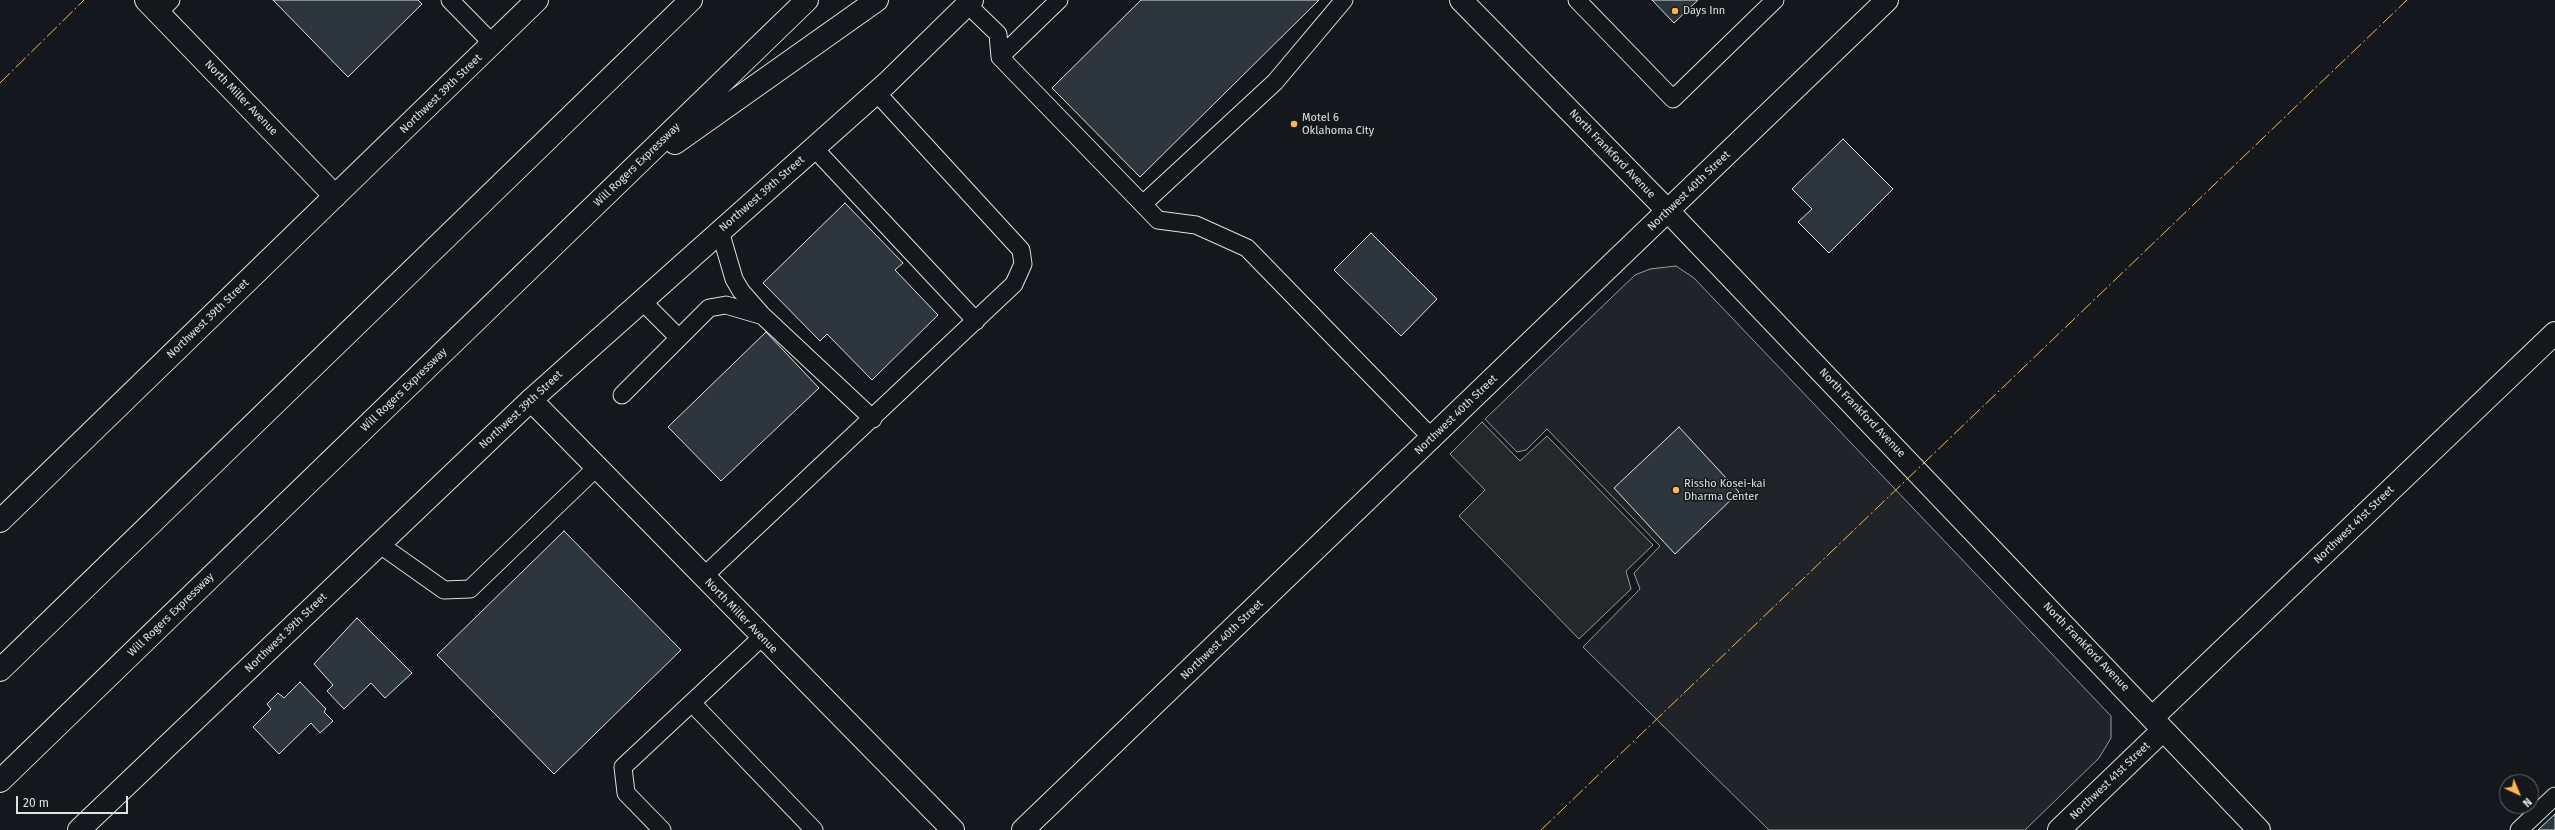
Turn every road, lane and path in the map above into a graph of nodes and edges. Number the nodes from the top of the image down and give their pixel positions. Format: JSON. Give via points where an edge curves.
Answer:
{"nodes":[{"id":1,"x":450,"y":0,"type":"edge"},
{"id":2,"x":537,"y":0,"type":"edge"},
{"id":3,"x":684,"y":0,"type":"edge"},
{"id":4,"x":691,"y":0,"type":"edge"},
{"id":5,"x":808,"y":0,"type":"edge"},
{"id":6,"x":876,"y":0,"type":"edge"},
{"id":7,"x":1059,"y":0,"type":"edge"},
{"id":8,"x":1344,"y":0,"type":"edge"},
{"id":9,"x":1461,"y":0,"type":"edge"},
{"id":10,"x":1577,"y":0,"type":"edge"},
{"id":11,"x":1775,"y":0,"type":"edge"},
{"id":12,"x":1887,"y":0,"type":"edge"},
{"id":13,"x":970,"y":2,"type":"edge"},
{"id":14,"x":159,"y":4,"type":"edge"},
{"id":15,"x":657,"y":33,"type":"junction"},
{"id":16,"x":493,"y":44,"type":"junction"},
{"id":17,"x":1000,"y":57,"type":"junction"},
{"id":18,"x":876,"y":92,"type":"junction"},
{"id":19,"x":814,"y":148,"type":"junction"},
{"id":20,"x":616,"y":186,"type":"junction"},
{"id":21,"x":335,"y":196,"type":"junction"},
{"id":22,"x":1143,"y":204,"type":"junction"},
{"id":23,"x":1668,"y":211,"type":"junction"},
{"id":24,"x":720,"y":231,"type":"junction"},
{"id":25,"x":642,"y":301,"type":"junction"},
{"id":26,"x":762,"y":316,"type":"junction"},
{"id":27,"x":976,"y":321,"type":"junction"},
{"id":28,"x":2555,"y":333,"type":"edge"},
{"id":29,"x":679,"y":338,"type":"junction"},
{"id":30,"x":622,"y":395,"type":"dead end"},
{"id":31,"x":531,"y":400,"type":"junction"},
{"id":32,"x":873,"y":419,"type":"junction"},
{"id":33,"x":1432,"y":438,"type":"junction"},
{"id":34,"x":597,"y":467,"type":"junction"},
{"id":35,"x":0,"y":521,"type":"edge"},
{"id":36,"x":380,"y":544,"type":"junction"},
{"id":37,"x":703,"y":577,"type":"junction"},
{"id":38,"x":762,"y":637,"type":"junction"},
{"id":39,"x":0,"y":670,"type":"edge"},
{"id":40,"x":692,"y":703,"type":"junction"},
{"id":41,"x":2158,"y":724,"type":"junction"},
{"id":42,"x":0,"y":781,"type":"edge"},
{"id":43,"x":2555,"y":796,"type":"edge"},
{"id":44,"x":79,"y":830,"type":"edge"},
{"id":45,"x":662,"y":830,"type":"edge"},
{"id":46,"x":814,"y":830,"type":"edge"},
{"id":47,"x":953,"y":830,"type":"edge"},
{"id":48,"x":1023,"y":830,"type":"edge"},
{"id":49,"x":2059,"y":830,"type":"edge"},
{"id":50,"x":2259,"y":830,"type":"edge"},
{"id":51,"x":2519,"y":830,"type":"edge"}],
"edges":[{"from":1,"to":16,"type":"lane"},
{"from":2,"to":16,"type":"main road","name":"Northwest 39th Street"},
{"from":3,"to":15,"type":"main road"},
{"from":4,"to":15,"type":"main road"},
{"from":5,"to":20,"type":"main road","name":"Will Rogers Expressway"},
{"from":6,"to":20,"type":"main road"},
{"from":7,"to":17,"type":"lane"},
{"from":8,"to":22,"type":"lane","via":[[1275,82]]},
{"from":9,"to":23,"type":"main road","name":"North Frankford Avenue"},
{"from":10,"to":11,"type":"lane","via":[[1673,99]]},
{"from":12,"to":23,"type":"main road","name":"Northwest 40th Street"},
{"from":13,"to":17,"type":"lane","via":[[998,34]]},
{"from":13,"to":18,"type":"main road","name":"Northwest 39th Street"},
{"from":14,"to":21,"type":"main road","name":"North Miller Avenue"},
{"from":15,"to":39,"type":"main road"},
{"from":16,"to":21,"type":"main road","name":"Northwest 39th Street"},
{"from":17,"to":22,"type":"lane"},
{"from":18,"to":19,"type":"main road","name":"Northwest 39th Street"},
{"from":18,"to":27,"type":"lane","via":[[1021,250],[1023,264],[1014,284]]},
{"from":19,"to":24,"type":"main road","name":"Northwest 39th Street"},
{"from":19,"to":27,"type":"lane"},
{"from":20,"to":42,"type":"main road","name":"Will Rogers Expressway"},
{"from":21,"to":35,"type":"main road","name":"Northwest 39th Street"},
{"from":22,"to":33,"type":"lane","via":[[1158,220],[1196,225],[1247,248]]},
{"from":23,"to":33,"type":"main road","name":"Northwest 40th Street"},
{"from":23,"to":41,"type":"main road","name":"North Frankford Avenue"},
{"from":24,"to":25,"type":"main road","name":"Northwest 39th Street"},
{"from":24,"to":26,"type":"lane","via":[[734,279],[740,291]]},
{"from":25,"to":29,"type":"lane"},
{"from":25,"to":31,"type":"main road","name":"Northwest 39th Street"},
{"from":26,"to":29,"type":"lane","via":[[740,307],[726,305],[709,308]]},
{"from":26,"to":32,"type":"lane"},
{"from":27,"to":32,"type":"lane"},
{"from":28,"to":41,"type":"main road","name":"Northwest 41st Street"},
{"from":29,"to":30,"type":"lane"},
{"from":31,"to":34,"type":"main road","name":"North Miller Avenue"},
{"from":31,"to":36,"type":"main road","name":"Northwest 39th Street"},
{"from":32,"to":37,"type":"lane"},
{"from":33,"to":48,"type":"main road","name":"Northwest 40th Street"},
{"from":34,"to":36,"type":"lane","via":[[470,589],[444,590]]},
{"from":34,"to":37,"type":"main road","name":"North Miller Avenue"},
{"from":36,"to":44,"type":"main road","name":"Northwest 39th Street"},
{"from":37,"to":38,"type":"main road","name":"North Miller Avenue"},
{"from":38,"to":40,"type":"lane"},
{"from":38,"to":47,"type":"main road","name":"North Miller Avenue"},
{"from":40,"to":45,"type":"lane","via":[[623,767],[626,793]]},
{"from":40,"to":46,"type":"lane"},
{"from":41,"to":49,"type":"main road","name":"Northwest 41st Street"},
{"from":41,"to":50,"type":"main road","name":"North Frankford Avenue"},
{"from":43,"to":51,"type":"lane"}]}
